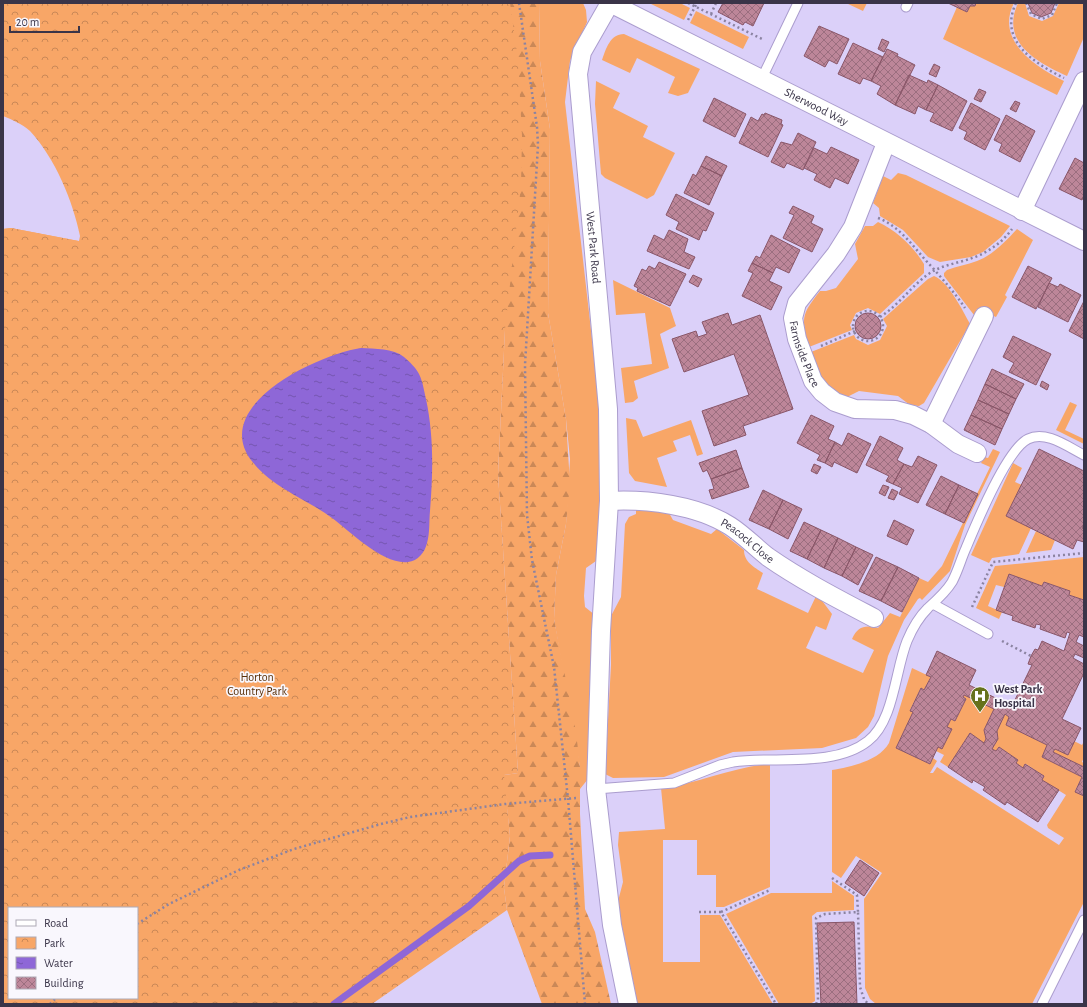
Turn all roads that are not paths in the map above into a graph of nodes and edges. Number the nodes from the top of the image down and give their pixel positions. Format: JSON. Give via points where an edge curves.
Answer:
{"nodes":[{"id":1,"x":610,"y":3,"type":"edge"},
{"id":2,"x":798,"y":3,"type":"edge"},
{"id":3,"x":761,"y":80,"type":"junction"},
{"id":4,"x":1083,"y":84,"type":"edge"},
{"id":5,"x":886,"y":143,"type":"junction"},
{"id":6,"x":1022,"y":211,"type":"junction"},
{"id":7,"x":1084,"y":241,"type":"edge"},
{"id":8,"x":982,"y":320,"type":"road end"},
{"id":9,"x":931,"y":424,"type":"junction"},
{"id":10,"x":977,"y":453,"type":"dead end"},
{"id":11,"x":1084,"y":454,"type":"edge"},
{"id":12,"x":609,"y":501,"type":"junction"},
{"id":13,"x":933,"y":604,"type":"junction"},
{"id":14,"x":874,"y":618,"type":"dead end"},
{"id":15,"x":988,"y":634,"type":"road end"},
{"id":16,"x":596,"y":789,"type":"junction"},
{"id":17,"x":1084,"y":920,"type":"edge"},
{"id":18,"x":628,"y":1004,"type":"edge"},
{"id":19,"x":1042,"y":1004,"type":"edge"}],
"edges":[{"from":1,"to":3,"type":"street","name":"Sherwood Way"},
{"from":1,"to":12,"type":"street","name":"West Park Road","via":[[582,52],[578,74],[608,409]]},
{"from":2,"to":3,"type":"lane"},
{"from":3,"to":5,"type":"street","name":"Sherwood Way"},
{"from":4,"to":6,"type":"street"},
{"from":5,"to":6,"type":"street","name":"Sherwood Way"},
{"from":5,"to":9,"type":"street","name":"Farmside Place","via":[[853,228],[801,298],[795,308],[794,325],[813,381],[835,402],[855,408],[904,412]]},
{"from":6,"to":7,"type":"street","name":"Sherwood Way"},
{"from":8,"to":9,"type":"street"},
{"from":9,"to":10,"type":"street","name":"Farmside Place","via":[[950,439]]},
{"from":11,"to":13,"type":"lane","via":[[1042,436],[1028,439],[1017,446],[1008,459],[953,580]]},
{"from":12,"to":14,"type":"street","name":"Peacock Close","via":[[644,500],[699,513],[725,523],[768,556],[825,592]]},
{"from":12,"to":16,"type":"street","name":"West Park Road","via":[[601,631]]},
{"from":13,"to":15,"type":"lane"},
{"from":13,"to":16,"type":"lane","via":[[917,622],[908,640],[882,726],[870,740],[858,748],[824,757],[733,762],[674,783]]},
{"from":16,"to":18,"type":"street","name":"West Park Road","via":[[612,925]]},
{"from":17,"to":19,"type":"lane"}]}
